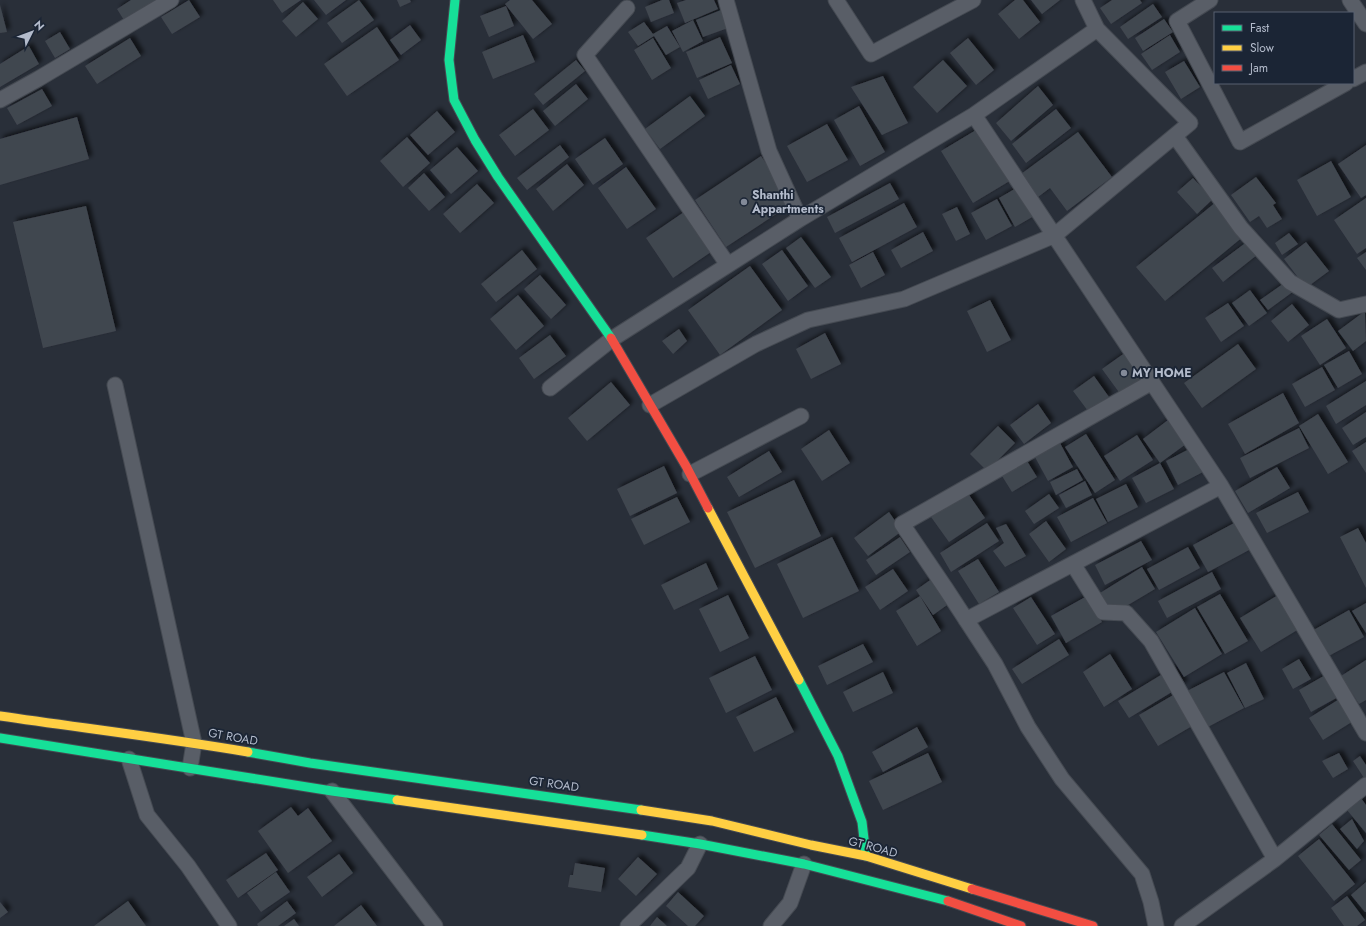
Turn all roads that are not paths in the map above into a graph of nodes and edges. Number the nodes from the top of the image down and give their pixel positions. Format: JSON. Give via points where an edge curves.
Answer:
{"nodes":[{"id":1,"x":171,"y":0,"type":"edge"},
{"id":2,"x":455,"y":0,"type":"edge"},
{"id":3,"x":726,"y":0,"type":"edge"},
{"id":4,"x":836,"y":0,"type":"edge"},
{"id":5,"x":973,"y":0,"type":"edge"},
{"id":6,"x":1083,"y":0,"type":"edge"},
{"id":7,"x":1210,"y":0,"type":"edge"},
{"id":8,"x":1350,"y":0,"type":"edge"},
{"id":9,"x":627,"y":8,"type":"dead end"},
{"id":10,"x":1366,"y":24,"type":"edge"},
{"id":11,"x":1097,"y":29,"type":"junction"},
{"id":12,"x":1366,"y":72,"type":"edge"},
{"id":13,"x":1354,"y":78,"type":"edge"},
{"id":14,"x":1344,"y":84,"type":"edge"},
{"id":15,"x":0,"y":100,"type":"edge"},
{"id":16,"x":974,"y":114,"type":"junction"},
{"id":17,"x":1175,"y":136,"type":"junction"},
{"id":18,"x":800,"y":218,"type":"junction"},
{"id":19,"x":1054,"y":235,"type":"junction"},
{"id":20,"x":728,"y":265,"type":"junction"},
{"id":21,"x":1366,"y":304,"type":"edge"},
{"id":22,"x":612,"y":339,"type":"junction"},
{"id":23,"x":1152,"y":382,"type":"junction"},
{"id":24,"x":115,"y":385,"type":"dead end"},
{"id":25,"x":550,"y":388,"type":"dead end"},
{"id":26,"x":650,"y":405,"type":"junction"},
{"id":27,"x":801,"y":416,"type":"dead end"},
{"id":28,"x":690,"y":474,"type":"junction"},
{"id":29,"x":1221,"y":486,"type":"junction"},
{"id":30,"x":1073,"y":564,"type":"junction"},
{"id":31,"x":966,"y":620,"type":"junction"},
{"id":32,"x":0,"y":716,"type":"edge"},
{"id":33,"x":1366,"y":733,"type":"edge"},
{"id":34,"x":0,"y":738,"type":"edge"},
{"id":35,"x":194,"y":743,"type":"junction"},
{"id":36,"x":129,"y":759,"type":"junction"},
{"id":37,"x":190,"y":768,"type":"junction"},
{"id":38,"x":1366,"y":785,"type":"edge"},
{"id":39,"x":332,"y":791,"type":"junction"},
{"id":40,"x":700,"y":844,"type":"junction"},
{"id":41,"x":866,"y":856,"type":"junction"},
{"id":42,"x":1275,"y":859,"type":"junction"},
{"id":43,"x":804,"y":864,"type":"junction"},
{"id":44,"x":229,"y":926,"type":"edge"},
{"id":45,"x":435,"y":926,"type":"edge"},
{"id":46,"x":628,"y":926,"type":"edge"},
{"id":47,"x":771,"y":926,"type":"edge"},
{"id":48,"x":1021,"y":926,"type":"edge"},
{"id":49,"x":1093,"y":926,"type":"edge"},
{"id":50,"x":1156,"y":926,"type":"edge"},
{"id":51,"x":1182,"y":926,"type":"edge"}],
"edges":[{"from":1,"to":15,"type":"street"},
{"from":2,"to":22,"type":"main road","via":[[449,60],[454,100],[498,177]]},
{"from":3,"to":18,"type":"street","via":[[768,151]]},
{"from":4,"to":5,"type":"street","via":[[871,54]]},
{"from":6,"to":11,"type":"street"},
{"from":7,"to":14,"type":"street","via":[[1176,21],[1240,142]]},
{"from":8,"to":10,"type":"street"},
{"from":9,"to":20,"type":"street","via":[[585,55]]},
{"from":11,"to":16,"type":"street"},
{"from":11,"to":17,"type":"street","via":[[1190,123]]},
{"from":12,"to":13,"type":"street"},
{"from":16,"to":18,"type":"street"},
{"from":16,"to":19,"type":"street"},
{"from":17,"to":19,"type":"street"},
{"from":17,"to":21,"type":"street","via":[[1241,228],[1290,282],[1339,310]]},
{"from":18,"to":20,"type":"street"},
{"from":19,"to":23,"type":"street"},
{"from":19,"to":26,"type":"street","via":[[904,299],[808,320],[756,344]]},
{"from":20,"to":22,"type":"street"},
{"from":22,"to":25,"type":"street"},
{"from":22,"to":26,"type":"main road"},
{"from":23,"to":29,"type":"street"},
{"from":23,"to":31,"type":"street","via":[[902,524]]},
{"from":24,"to":35,"type":"street"},
{"from":26,"to":28,"type":"main road"},
{"from":27,"to":28,"type":"street"},
{"from":28,"to":41,"type":"main road","via":[[838,756],[862,822]]},
{"from":29,"to":30,"type":"street"},
{"from":29,"to":33,"type":"street"},
{"from":30,"to":31,"type":"street"},
{"from":30,"to":42,"type":"street","via":[[1103,612],[1126,613],[1151,641]]},
{"from":31,"to":50,"type":"street","via":[[995,664],[1028,727],[1062,779],[1142,874]]},
{"from":32,"to":35,"type":"main road","name":"GT ROAD"},
{"from":34,"to":36,"type":"main road"},
{"from":35,"to":37,"type":"street"},
{"from":35,"to":41,"type":"main road","name":"GT ROAD","via":[[712,821]]},
{"from":36,"to":37,"type":"main road"},
{"from":36,"to":44,"type":"street","via":[[147,815],[188,866]]},
{"from":37,"to":39,"type":"main road"},
{"from":38,"to":42,"type":"street"},
{"from":39,"to":40,"type":"main road"},
{"from":39,"to":45,"type":"street"},
{"from":40,"to":43,"type":"main road"},
{"from":40,"to":46,"type":"street","via":[[688,868]]},
{"from":41,"to":49,"type":"main road","name":"GT ROAD"},
{"from":42,"to":51,"type":"street"},
{"from":43,"to":47,"type":"street","via":[[790,903]]},
{"from":43,"to":48,"type":"main road","via":[[950,902]]}]}
